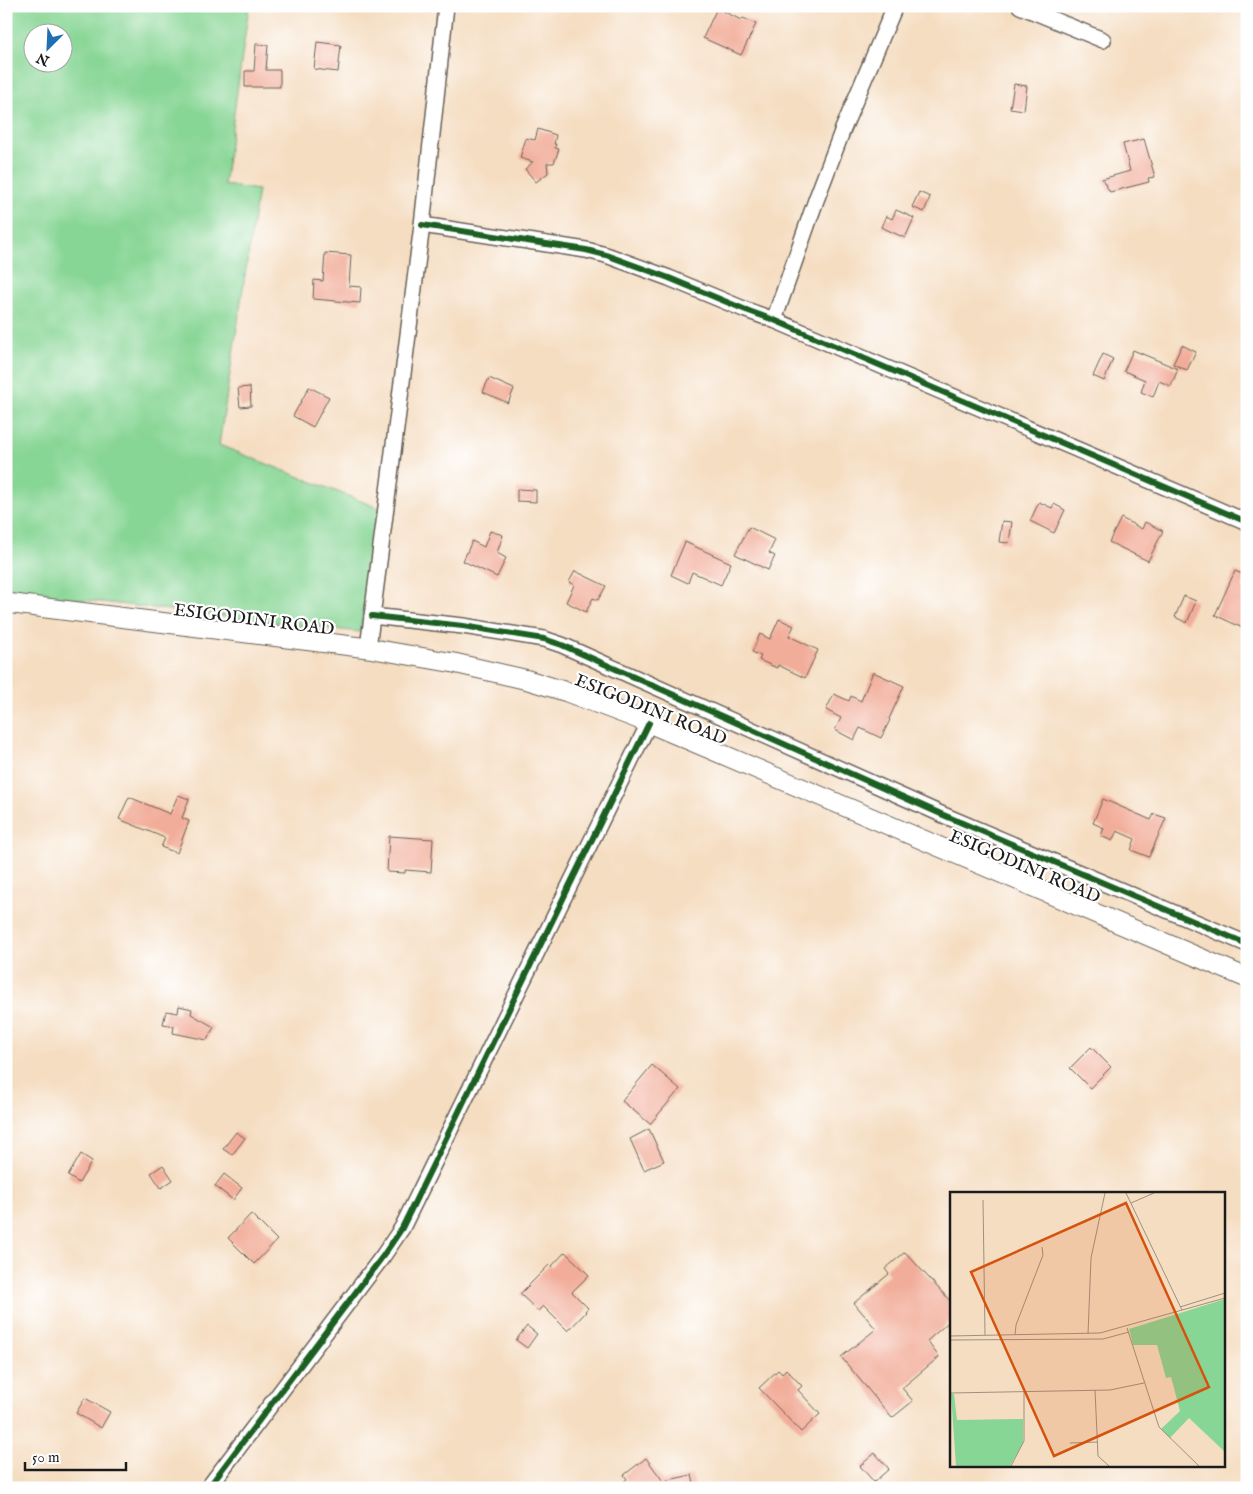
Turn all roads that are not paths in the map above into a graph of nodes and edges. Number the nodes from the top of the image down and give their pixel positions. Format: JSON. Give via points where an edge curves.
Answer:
{"nodes":[{"id":1,"x":446,"y":6,"type":"edge"},
{"id":2,"x":895,"y":6,"type":"edge"},
{"id":3,"x":1020,"y":6,"type":"edge"},
{"id":4,"x":1104,"y":40,"type":"dead end"},
{"id":5,"x":422,"y":225,"type":"junction"},
{"id":6,"x":774,"y":320,"type":"junction"},
{"id":7,"x":1247,"y":522,"type":"edge"},
{"id":8,"x":6,"y":603,"type":"edge"},
{"id":9,"x":372,"y":616,"type":"junction"},
{"id":10,"x":368,"y":648,"type":"junction"},
{"id":11,"x":650,"y":723,"type":"junction"},
{"id":12,"x":1247,"y":944,"type":"edge"},
{"id":13,"x":1247,"y":978,"type":"edge"},
{"id":14,"x":208,"y":1488,"type":"edge"}],
"edges":[{"from":1,"to":5,"type":"street"},
{"from":2,"to":6,"type":"street","via":[[843,130]]},
{"from":3,"to":4,"type":"street"},
{"from":5,"to":6,"type":"street","via":[[606,255]]},
{"from":5,"to":9,"type":"street"},
{"from":6,"to":7,"type":"street"},
{"from":8,"to":10,"type":"main road","name":"ESIGODINI ROAD"},
{"from":9,"to":10,"type":"street"},
{"from":9,"to":12,"type":"street","via":[[490,630],[562,645],[941,814]]},
{"from":10,"to":11,"type":"main road","name":"ESIGODINI ROAD","via":[[528,680]]},
{"from":11,"to":13,"type":"main road","name":"ESIGODINI ROAD"},
{"from":11,"to":14,"type":"street","via":[[402,1228]]}]}
